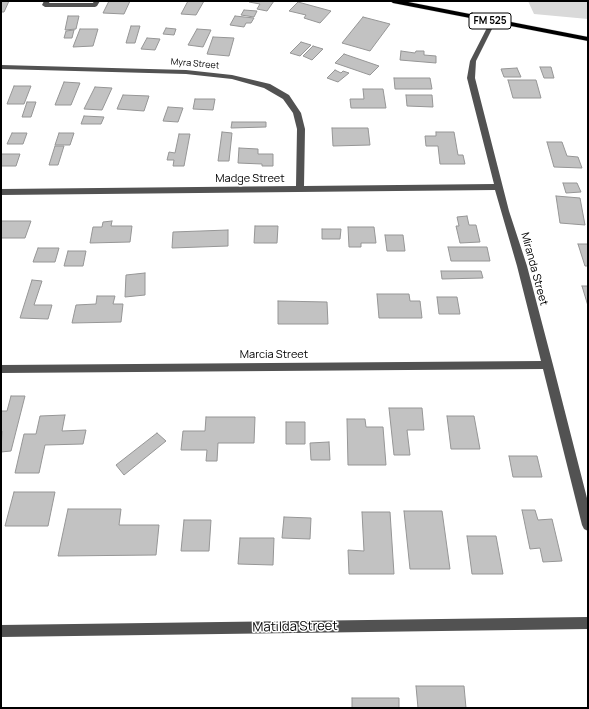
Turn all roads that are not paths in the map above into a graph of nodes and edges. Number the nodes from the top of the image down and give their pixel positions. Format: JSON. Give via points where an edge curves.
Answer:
{"nodes":[{"id":1,"x":47,"y":1,"type":"edge"},
{"id":2,"x":97,"y":1,"type":"edge"},
{"id":3,"x":393,"y":1,"type":"edge"},
{"id":4,"x":493,"y":21,"type":"junction"},
{"id":5,"x":588,"y":39,"type":"edge"},
{"id":6,"x":1,"y":67,"type":"edge"},
{"id":7,"x":499,"y":187,"type":"junction"},
{"id":8,"x":300,"y":190,"type":"junction"},
{"id":9,"x":1,"y":192,"type":"edge"},
{"id":10,"x":548,"y":365,"type":"junction"},
{"id":11,"x":1,"y":368,"type":"edge"},
{"id":12,"x":588,"y":525,"type":"edge"},
{"id":13,"x":588,"y":623,"type":"edge"},
{"id":14,"x":1,"y":631,"type":"edge"}],
"edges":[{"from":1,"to":2,"type":"street","via":[[45,5],[95,5]]},
{"from":3,"to":4,"type":"main road","number":"FM 525"},
{"from":4,"to":5,"type":"main road","number":"FM 525"},
{"from":4,"to":7,"type":"street","name":"Miranda Street","via":[[473,61],[471,78]]},
{"from":6,"to":8,"type":"street","name":"Myra Street","via":[[186,72],[232,77],[267,86],[286,97],[297,112],[301,129]]},
{"from":7,"to":8,"type":"street","name":"Madge Street"},
{"from":7,"to":10,"type":"street","name":"Miranda Street"},
{"from":8,"to":9,"type":"street","name":"Madge Street"},
{"from":10,"to":11,"type":"street","name":"Marcia Street"},
{"from":10,"to":12,"type":"street","name":"Miranda Street"},
{"from":13,"to":14,"type":"street","name":"Matilda Street"}]}
